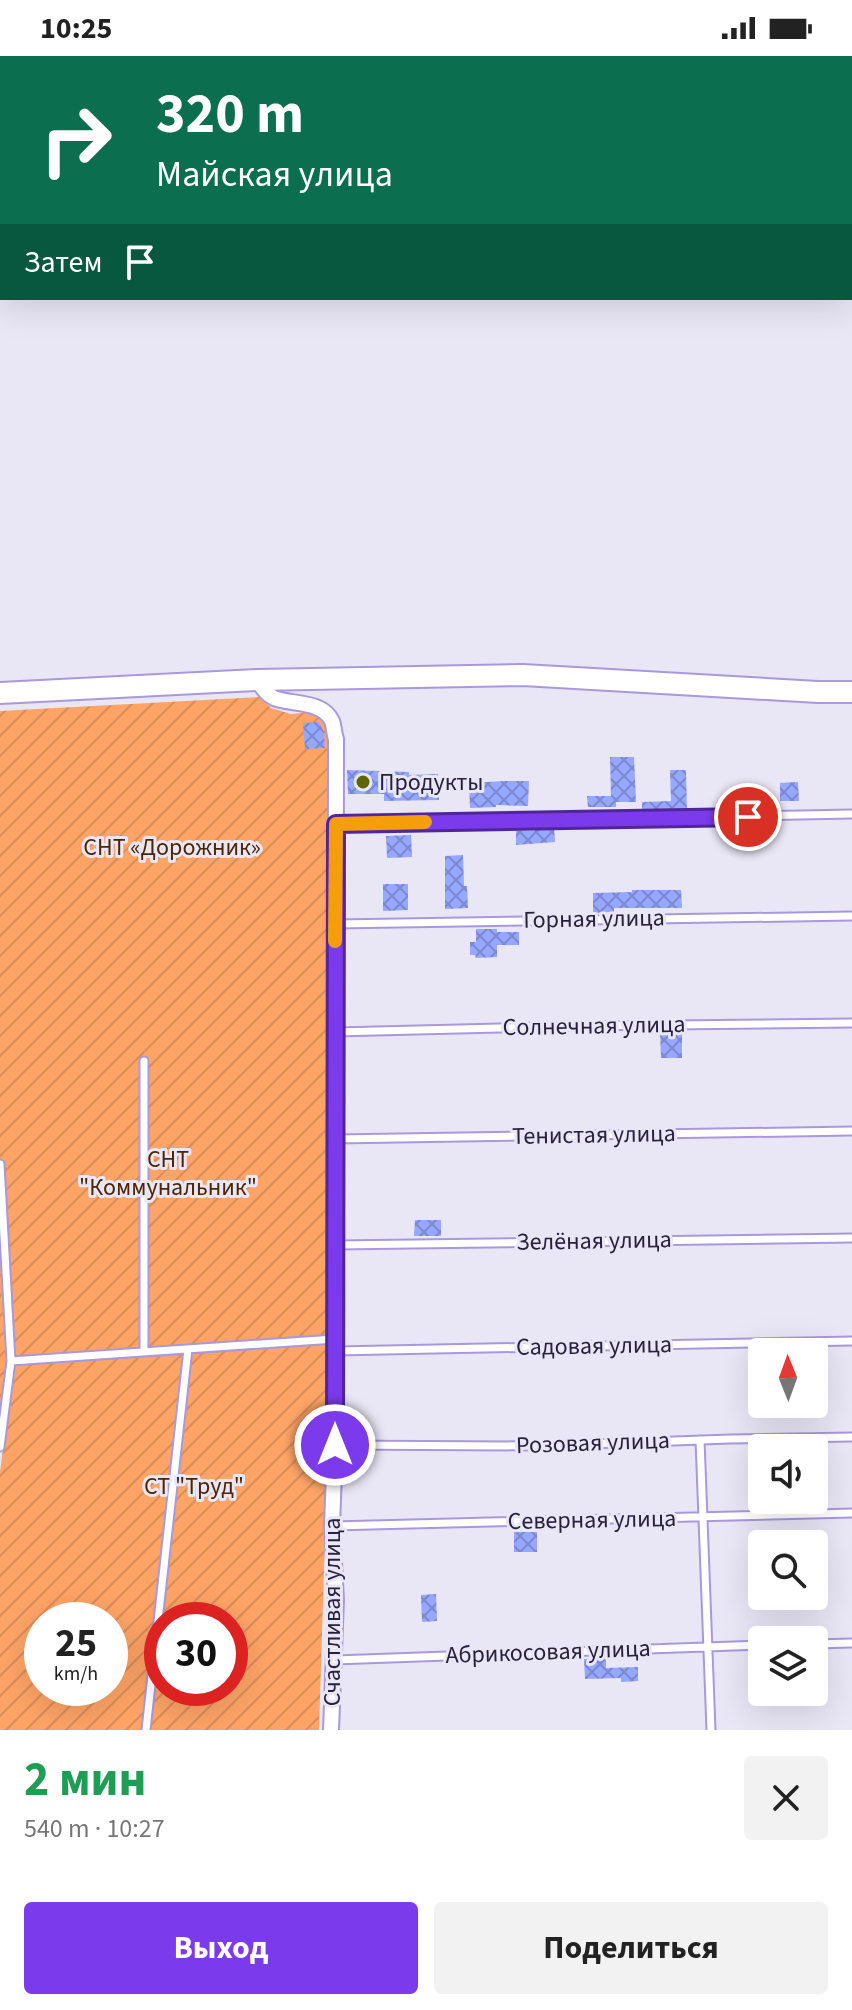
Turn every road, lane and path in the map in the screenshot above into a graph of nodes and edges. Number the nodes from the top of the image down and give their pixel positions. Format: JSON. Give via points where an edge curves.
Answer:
{"nodes":[{"id":1,"x":257,"y":680,"type":"junction"},
{"id":2,"x":852,"y":692,"type":"edge"},
{"id":3,"x":0,"y":693,"type":"edge"},
{"id":4,"x":852,"y":814,"type":"edge"},
{"id":5,"x":336,"y":824,"type":"junction"},
{"id":6,"x":852,"y":916,"type":"edge"},
{"id":7,"x":335,"y":924,"type":"junction"},
{"id":8,"x":852,"y":1023,"type":"edge"},
{"id":9,"x":335,"y":1032,"type":"junction"},
{"id":10,"x":144,"y":1061,"type":"dead end"},
{"id":11,"x":852,"y":1131,"type":"edge"},
{"id":12,"x":335,"y":1139,"type":"junction"},
{"id":13,"x":0,"y":1166,"type":"edge"},
{"id":14,"x":852,"y":1238,"type":"edge"},
{"id":15,"x":335,"y":1245,"type":"junction"},
{"id":16,"x":3,"y":1272,"type":"edge"},
{"id":17,"x":852,"y":1341,"type":"edge"},
{"id":18,"x":335,"y":1345,"type":"junction"},
{"id":19,"x":188,"y":1349,"type":"junction"},
{"id":20,"x":144,"y":1352,"type":"junction"},
{"id":21,"x":11,"y":1361,"type":"junction"},
{"id":22,"x":5,"y":1377,"type":"edge"},
{"id":23,"x":852,"y":1437,"type":"edge"},
{"id":24,"x":700,"y":1440,"type":"junction"},
{"id":25,"x":335,"y":1445,"type":"junction"},
{"id":26,"x":0,"y":1447,"type":"edge"},
{"id":27,"x":852,"y":1513,"type":"edge"},
{"id":28,"x":703,"y":1517,"type":"junction"},
{"id":29,"x":332,"y":1526,"type":"junction"},
{"id":30,"x":852,"y":1643,"type":"edge"},
{"id":31,"x":828,"y":1644,"type":"edge"},
{"id":32,"x":748,"y":1645,"type":"edge"},
{"id":33,"x":708,"y":1646,"type":"junction"},
{"id":34,"x":335,"y":1660,"type":"junction"},
{"id":35,"x":146,"y":1730,"type":"edge"},
{"id":36,"x":331,"y":1730,"type":"edge"},
{"id":37,"x":711,"y":1730,"type":"edge"}],
"edges":[{"from":1,"to":2,"type":"main road","via":[[523,675]]},
{"from":1,"to":3,"type":"main road"},
{"from":1,"to":5,"type":"street","name":"Счастливая улица","via":[[275,698],[317,707],[332,721]]},
{"from":4,"to":5,"type":"lane"},
{"from":5,"to":7,"type":"street","name":"Счастливая улица"},
{"from":6,"to":7,"type":"lane","name":"Горная улица"},
{"from":7,"to":9,"type":"street","name":"Счастливая улица"},
{"from":8,"to":9,"type":"lane","name":"Солнечная улица"},
{"from":9,"to":12,"type":"street","name":"Счастливая улица"},
{"from":10,"to":20,"type":"lane"},
{"from":11,"to":12,"type":"lane","name":"Тенистая улица"},
{"from":12,"to":15,"type":"street","name":"Счастливая улица"},
{"from":13,"to":16,"type":"lane"},
{"from":14,"to":15,"type":"lane","name":"Зелёная улица"},
{"from":15,"to":18,"type":"street","name":"Счастливая улица"},
{"from":16,"to":21,"type":"lane"},
{"from":17,"to":18,"type":"lane","name":"Садовая улица"},
{"from":18,"to":19,"type":"lane","name":"Садовая улица"},
{"from":18,"to":25,"type":"street","name":"Счастливая улица"},
{"from":19,"to":20,"type":"lane","name":"Садовая улица"},
{"from":19,"to":35,"type":"lane"},
{"from":20,"to":21,"type":"lane","name":"Садовая улица"},
{"from":21,"to":22,"type":"lane"},
{"from":22,"to":26,"type":"lane"},
{"from":23,"to":24,"type":"lane","name":"Розовая улица"},
{"from":24,"to":25,"type":"lane","name":"Розовая улица"},
{"from":24,"to":28,"type":"lane"},
{"from":25,"to":29,"type":"street","name":"Счастливая улица"},
{"from":27,"to":28,"type":"lane","name":"Северная улица"},
{"from":28,"to":29,"type":"lane","name":"Северная улица"},
{"from":28,"to":33,"type":"lane"},
{"from":29,"to":34,"type":"street","name":"Счастливая улица"},
{"from":30,"to":31,"type":"lane"},
{"from":32,"to":33,"type":"lane","name":"Абрикосовая улица"},
{"from":33,"to":34,"type":"lane","name":"Абрикосовая улица"},
{"from":33,"to":37,"type":"lane"},
{"from":34,"to":36,"type":"street","name":"Счастливая улица"}]}
